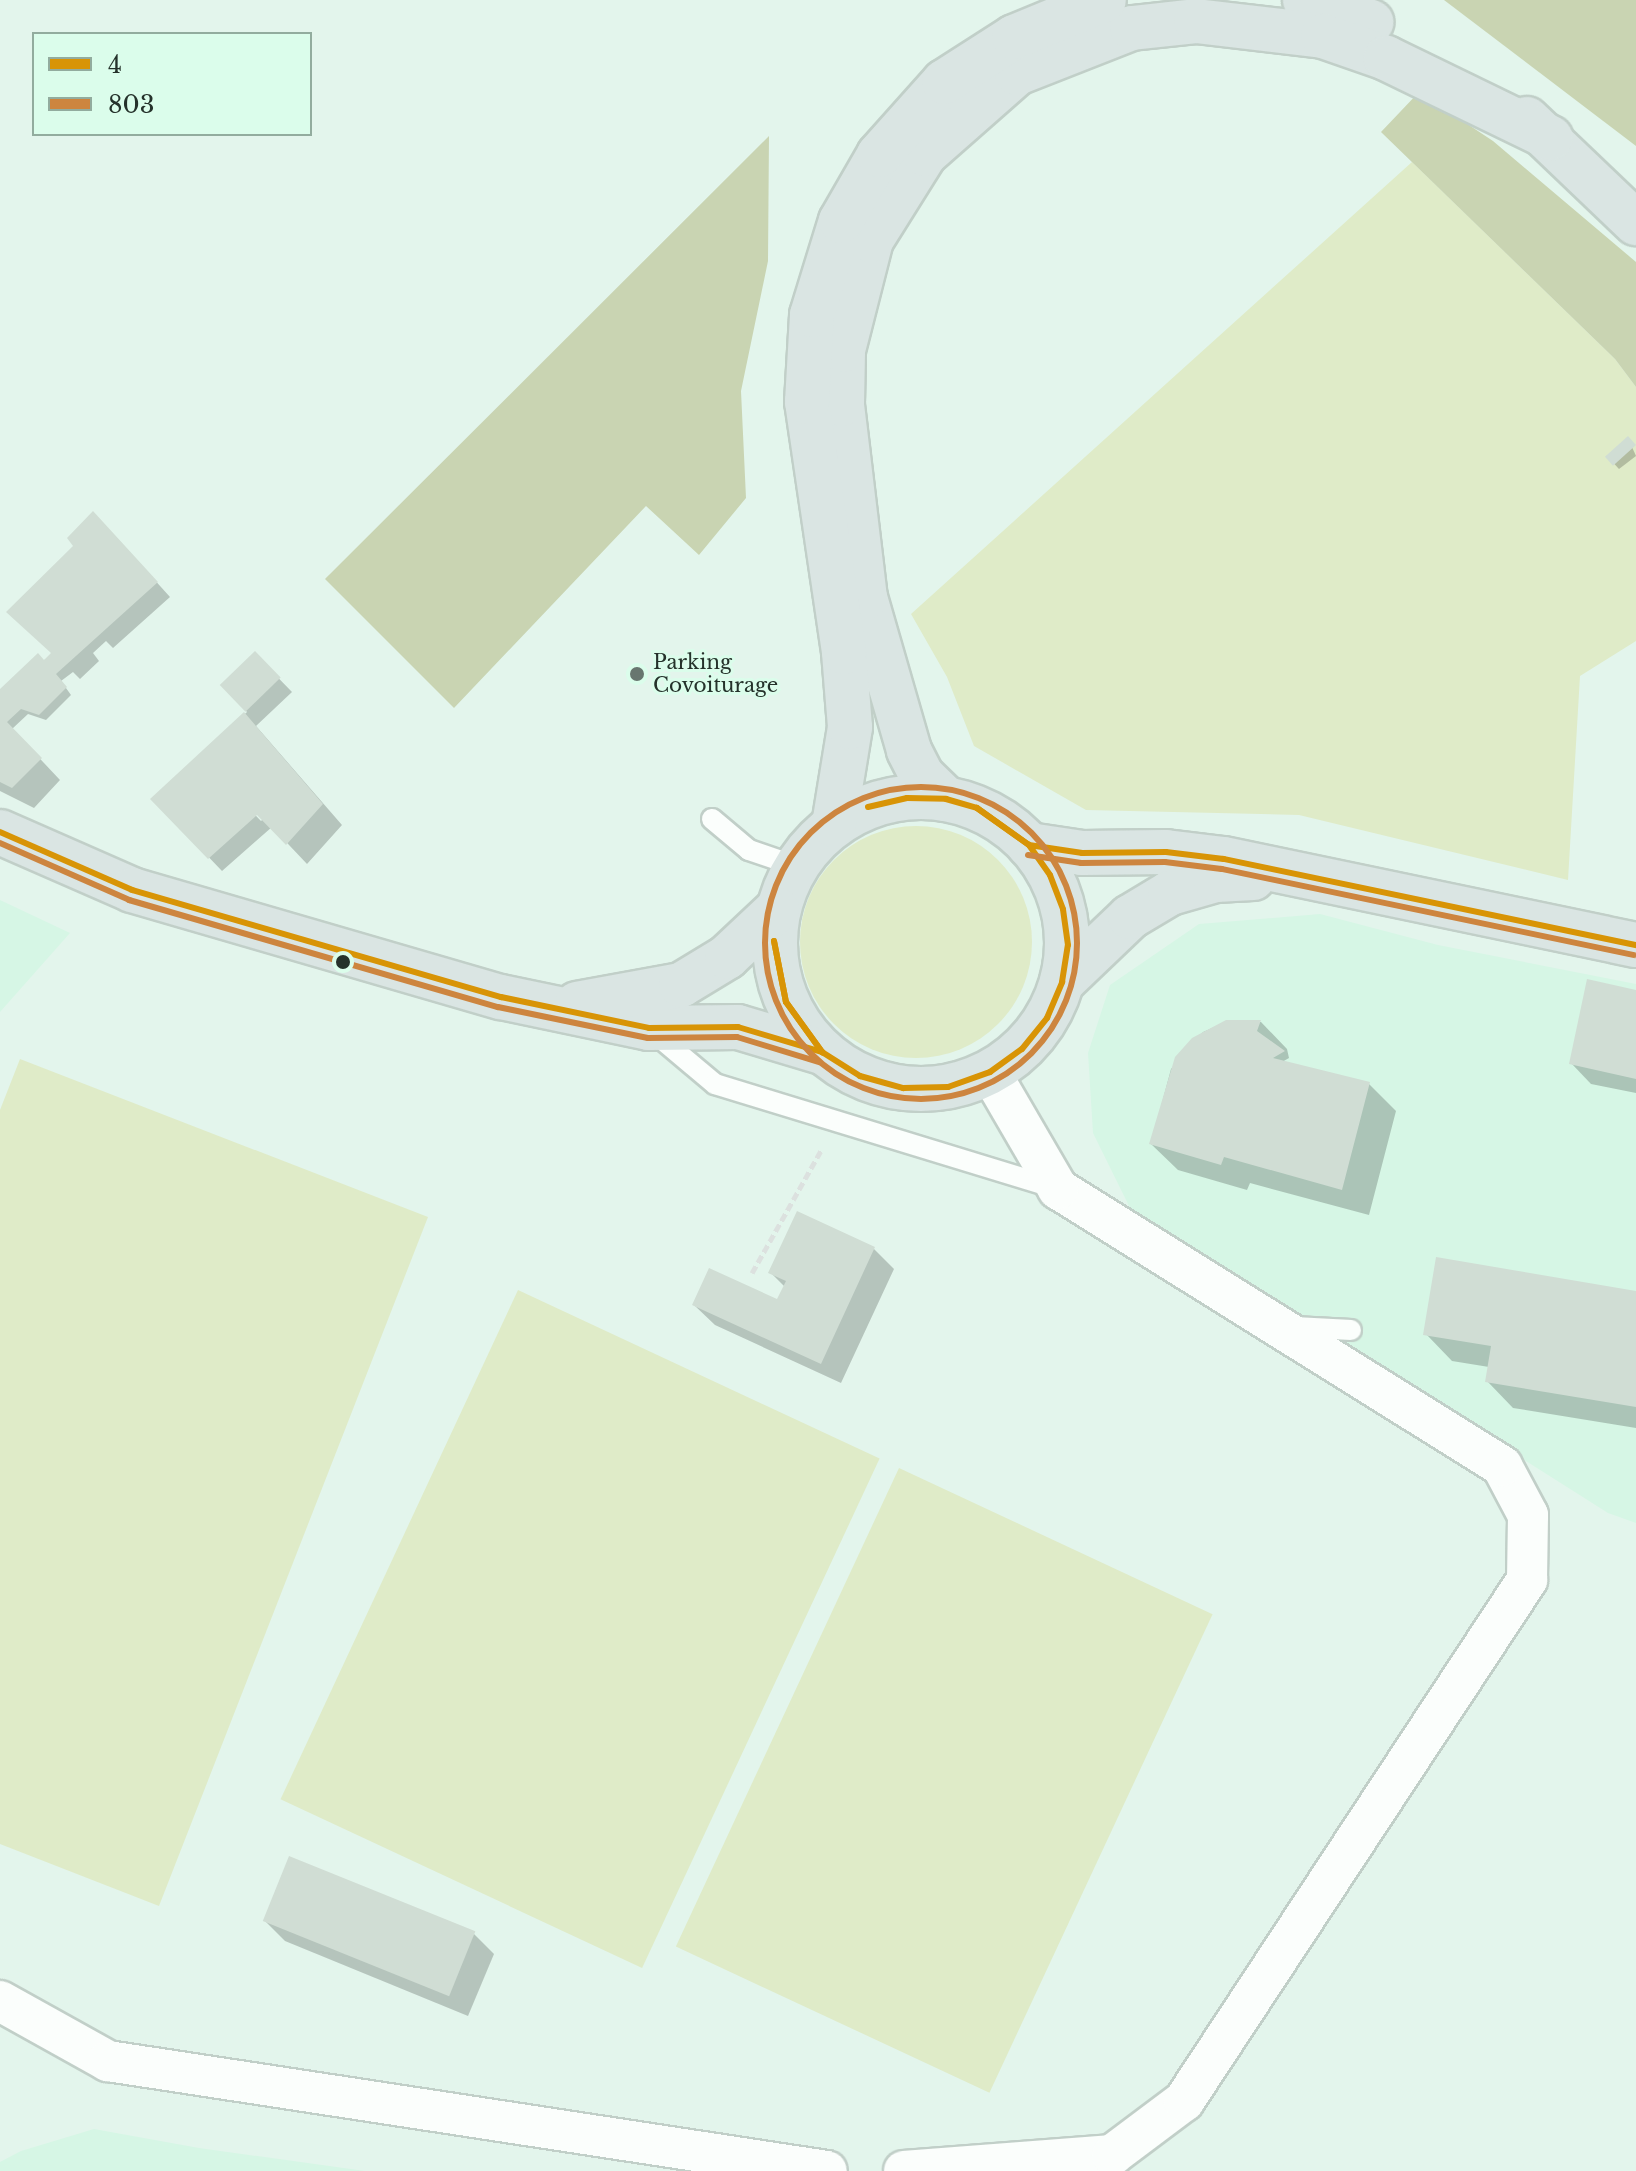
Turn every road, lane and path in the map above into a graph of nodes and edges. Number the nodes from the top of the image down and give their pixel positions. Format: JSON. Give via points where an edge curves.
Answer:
{"nodes":[{"id":1,"x":1104,"y":0,"type":"edge"},
{"id":2,"x":1305,"y":0,"type":"edge"},
{"id":3,"x":1551,"y":138,"type":"junction"},
{"id":4,"x":1636,"y":223,"type":"edge"},
{"id":5,"x":946,"y":799,"type":"junction"},
{"id":6,"x":712,"y":819,"type":"dead end"},
{"id":7,"x":834,"y":825,"type":"junction"},
{"id":8,"x":0,"y":832,"type":"edge"},
{"id":9,"x":1029,"y":845,"type":"junction"},
{"id":10,"x":796,"y":866,"type":"junction"},
{"id":11,"x":1295,"y":875,"type":"junction"},
{"id":12,"x":777,"y":910,"type":"junction"},
{"id":13,"x":1636,"y":945,"type":"edge"},
{"id":14,"x":1062,"y":982,"type":"junction"},
{"id":15,"x":558,"y":1008,"type":"junction"},
{"id":16,"x":649,"y":1028,"type":"junction"},
{"id":17,"x":822,"y":1052,"type":"junction"},
{"id":18,"x":990,"y":1072,"type":"junction"},
{"id":19,"x":857,"y":1130,"type":"junction"},
{"id":20,"x":1058,"y":1189,"type":"junction"},
{"id":21,"x":752,"y":1273,"type":"dead end"},
{"id":22,"x":1283,"y":1326,"type":"junction"},
{"id":23,"x":1351,"y":1330,"type":"dead end"},
{"id":24,"x":0,"y":2001,"type":"edge"},
{"id":25,"x":1112,"y":2163,"type":"edge"},
{"id":26,"x":827,"y":2171,"type":"edge"},
{"id":27,"x":904,"y":2171,"type":"edge"}],
"edges":[{"from":1,"to":7,"type":"main road","via":[[1014,37],[944,82],[879,155],[841,221],[812,315],[807,402],[850,727]]},
{"from":2,"to":3,"type":"main road","via":[[1405,33],[1460,66]]},
{"from":3,"to":4,"type":"main road"},
{"from":3,"to":5,"type":"main road","via":[[1399,63],[1323,36],[1196,21],[1132,28],[1017,73],[925,154],[871,240],[843,350],[842,404],[865,598],[909,750],[922,776]]},
{"from":5,"to":7,"type":"main road","via":[[907,798],[868,807]]},
{"from":5,"to":9,"type":"main road","via":[[996,818]]},
{"from":6,"to":10,"type":"lane","via":[[749,850]]},
{"from":7,"to":10,"type":"main road"},
{"from":8,"to":15,"type":"main road","via":[[132,890],[394,968]]},
{"from":9,"to":11,"type":"main road","via":[[1082,853],[1210,857]]},
{"from":9,"to":14,"type":"main road","via":[[1050,875],[1063,909],[1068,945]]},
{"from":10,"to":12,"type":"main road"},
{"from":11,"to":13,"type":"main road"},
{"from":11,"to":14,"type":"main road","via":[[1216,880],[1170,893],[1130,917]]},
{"from":12,"to":15,"type":"main road","via":[[727,957],[681,985]]},
{"from":12,"to":17,"type":"main road","via":[[775,956],[786,1002]]},
{"from":14,"to":18,"type":"main road","via":[[1047,1018],[1031,1039]]},
{"from":15,"to":16,"type":"main road"},
{"from":16,"to":17,"type":"main road","via":[[738,1027]]},
{"from":16,"to":19,"type":"lane","via":[[715,1084]]},
{"from":17,"to":18,"type":"main road","via":[[860,1076],[903,1088],[948,1087]]},
{"from":18,"to":20,"type":"street"},
{"from":19,"to":20,"type":"lane"},
{"from":19,"to":21,"type":"path","via":[[821,1149]]},
{"from":20,"to":22,"type":"street"},
{"from":22,"to":23,"type":"lane"},
{"from":22,"to":25,"type":"street","via":[[1502,1466],[1528,1515],[1527,1580],[1184,2101]]},
{"from":24,"to":26,"type":"street","via":[[108,2061]]},
{"from":25,"to":27,"type":"street"}]}
